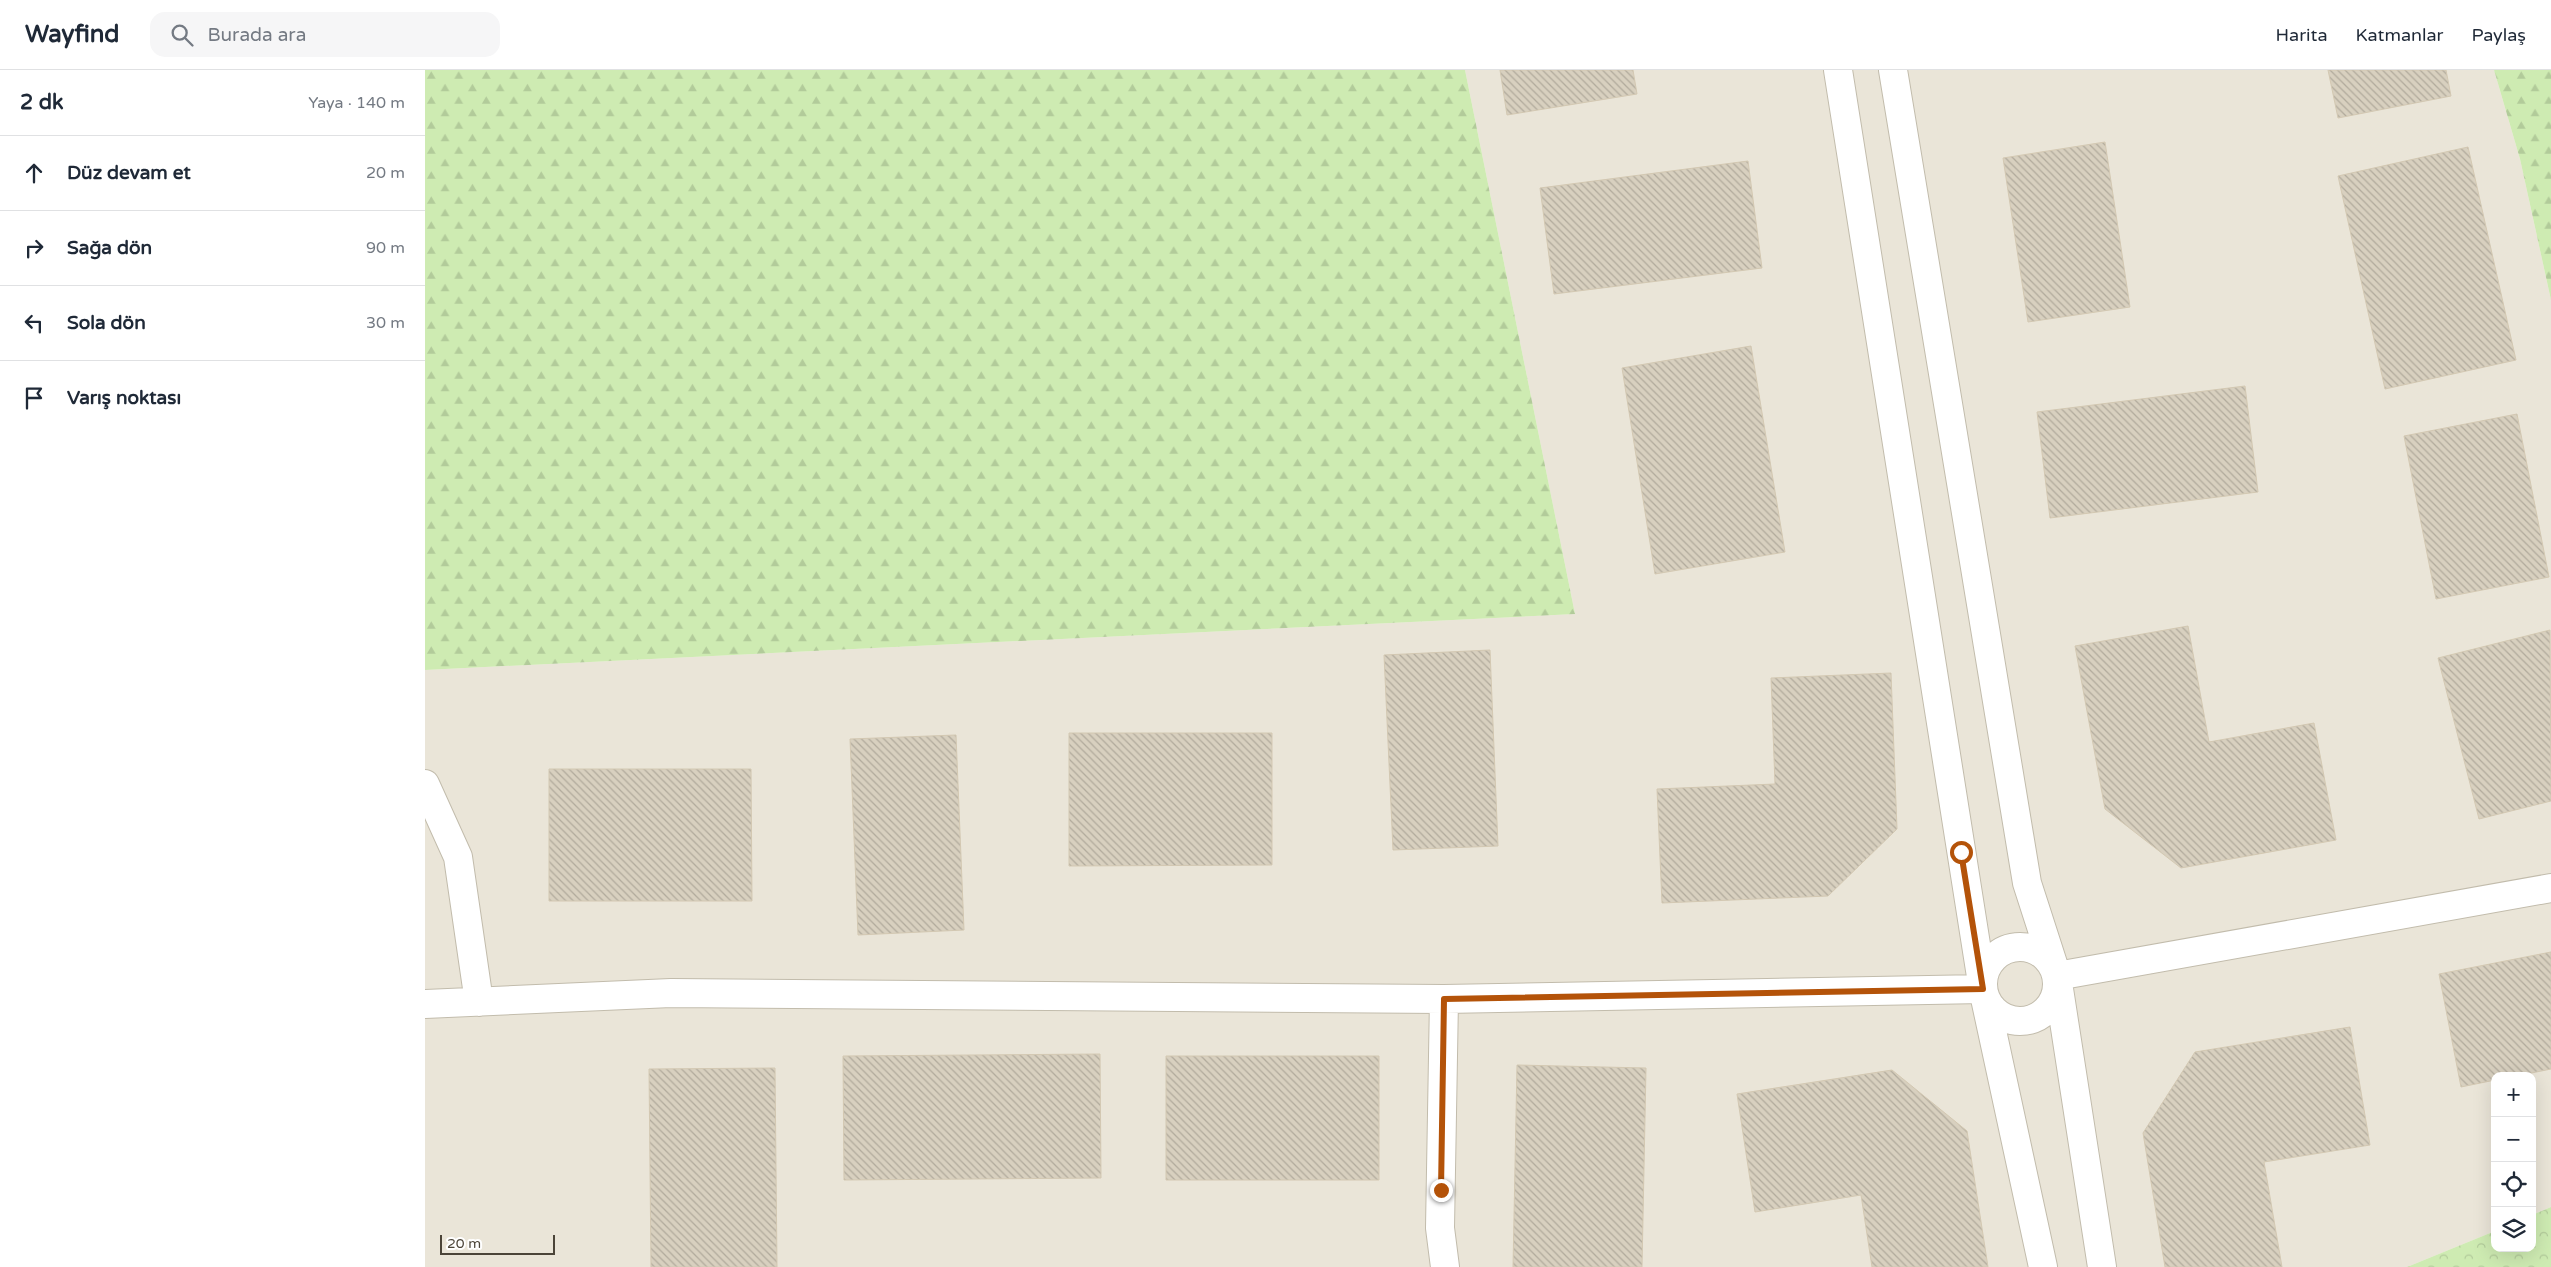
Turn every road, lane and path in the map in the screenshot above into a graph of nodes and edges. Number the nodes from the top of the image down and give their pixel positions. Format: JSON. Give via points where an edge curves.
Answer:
{"nodes":[{"id":1,"x":1838,"y":70,"type":"edge"},
{"id":2,"x":1893,"y":70,"type":"edge"},
{"id":3,"x":425,"y":784,"type":"edge"},
{"id":4,"x":2551,"y":888,"type":"edge"},
{"id":5,"x":2057,"y":976,"type":"junction"},
{"id":6,"x":1983,"y":989,"type":"junction"},
{"id":7,"x":1444,"y":999,"type":"junction"},
{"id":8,"x":479,"y":1002,"type":"junction"},
{"id":9,"x":425,"y":1004,"type":"edge"},
{"id":10,"x":1445,"y":1267,"type":"edge"},
{"id":11,"x":2043,"y":1267,"type":"edge"},
{"id":12,"x":2102,"y":1267,"type":"edge"}],
"edges":[{"from":1,"to":6,"type":"street"},
{"from":2,"to":5,"type":"street","via":[[2027,883]]},
{"from":3,"to":8,"type":"street","via":[[458,857]]},
{"from":4,"to":5,"type":"street"},
{"from":5,"to":6,"type":"street","via":[[2044,954],[2020,946],[1997,955],[1988,965],[1983,976]]},
{"from":5,"to":6,"type":"street","via":[[2057,992],[2050,1007],[2032,1019],[2011,1020],[2000,1016],[1986,1000]]},
{"from":5,"to":12,"type":"street"},
{"from":6,"to":7,"type":"street"},
{"from":6,"to":11,"type":"street"},
{"from":7,"to":8,"type":"street","via":[[671,993]]},
{"from":7,"to":10,"type":"street","via":[[1440,1228]]},
{"from":8,"to":9,"type":"street"}]}
